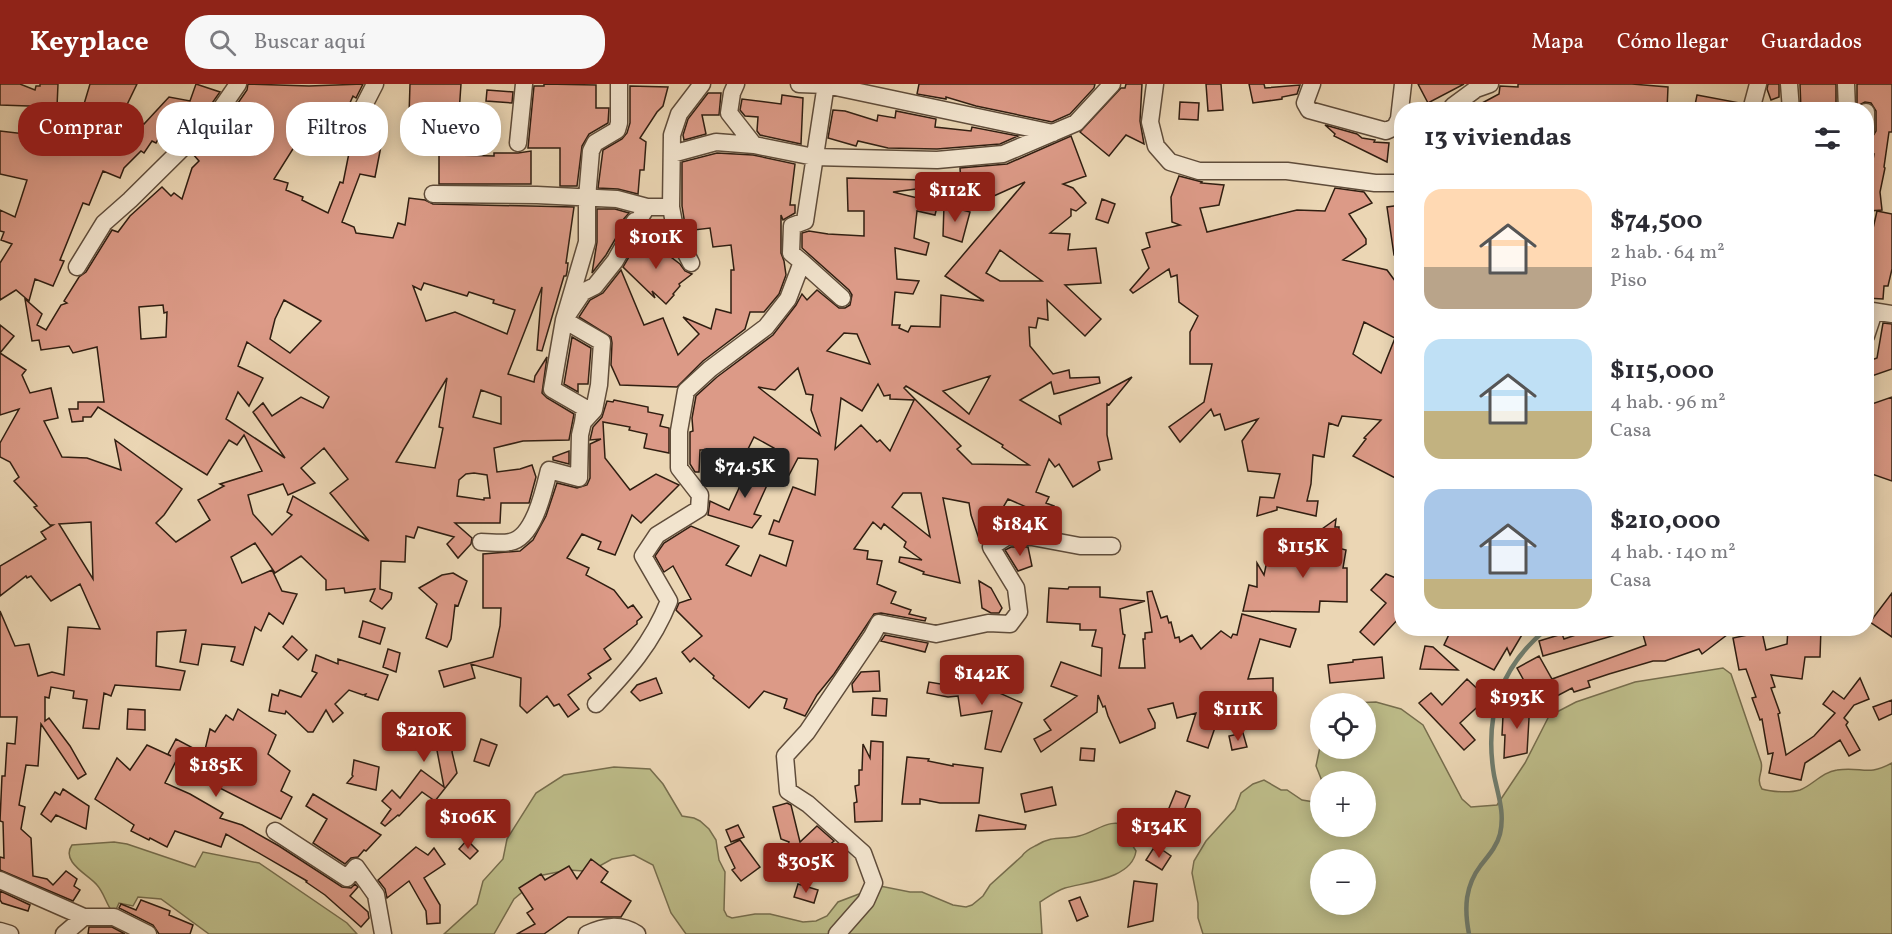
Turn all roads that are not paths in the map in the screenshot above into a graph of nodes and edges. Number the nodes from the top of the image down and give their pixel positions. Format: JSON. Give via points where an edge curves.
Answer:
{"nodes":[{"id":1,"x":238,"y":84,"type":"edge"},
{"id":2,"x":375,"y":84,"type":"edge"},
{"id":3,"x":524,"y":84,"type":"edge"},
{"id":4,"x":619,"y":84,"type":"edge"},
{"id":5,"x":702,"y":84,"type":"edge"},
{"id":6,"x":736,"y":84,"type":"edge"},
{"id":7,"x":799,"y":84,"type":"edge"},
{"id":8,"x":1112,"y":84,"type":"edge"},
{"id":9,"x":1155,"y":84,"type":"edge"},
{"id":10,"x":1312,"y":84,"type":"edge"},
{"id":11,"x":1403,"y":84,"type":"edge"},
{"id":12,"x":1490,"y":84,"type":"edge"},
{"id":13,"x":1758,"y":84,"type":"edge"},
{"id":14,"x":1789,"y":84,"type":"edge"},
{"id":15,"x":1846,"y":84,"type":"edge"},
{"id":16,"x":826,"y":85,"type":"edge"},
{"id":17,"x":366,"y":102,"type":"edge"},
{"id":18,"x":1401,"y":102,"type":"edge"},
{"id":19,"x":1458,"y":102,"type":"edge"},
{"id":20,"x":1752,"y":102,"type":"edge"},
{"id":21,"x":1790,"y":102,"type":"edge"},
{"id":22,"x":1847,"y":102,"type":"edge"},
{"id":23,"x":1394,"y":127,"type":"edge"},
{"id":24,"x":1053,"y":132,"type":"junction"},
{"id":25,"x":518,"y":143,"type":"dead end"},
{"id":26,"x":754,"y":145,"type":"junction"},
{"id":27,"x":672,"y":154,"type":"junction"},
{"id":28,"x":814,"y":157,"type":"junction"},
{"id":29,"x":1394,"y":183,"type":"edge"},
{"id":30,"x":432,"y":194,"type":"dead end"},
{"id":31,"x":587,"y":198,"type":"junction"},
{"id":32,"x":647,"y":207,"type":"junction"},
{"id":33,"x":671,"y":207,"type":"junction"},
{"id":34,"x":802,"y":262,"type":"junction"},
{"id":35,"x":691,"y":263,"type":"dead end"},
{"id":36,"x":77,"y":267,"type":"dead end"},
{"id":37,"x":842,"y":298,"type":"dead end"},
{"id":38,"x":1874,"y":312,"type":"edge"},
{"id":39,"x":1892,"y":314,"type":"edge"},
{"id":40,"x":564,"y":320,"type":"junction"},
{"id":41,"x":583,"y":422,"type":"junction"},
{"id":42,"x":482,"y":542,"type":"dead end"},
{"id":43,"x":1112,"y":546,"type":"dead end"},
{"id":44,"x":596,"y":704,"type":"dead end"},
{"id":45,"x":275,"y":831,"type":"dead end"},
{"id":46,"x":0,"y":880,"type":"edge"},
{"id":47,"x":84,"y":917,"type":"junction"},
{"id":48,"x":0,"y":931,"type":"edge"},
{"id":49,"x":10,"y":934,"type":"edge"},
{"id":50,"x":64,"y":934,"type":"edge"},
{"id":51,"x":148,"y":934,"type":"edge"},
{"id":52,"x":383,"y":934,"type":"edge"},
{"id":53,"x":587,"y":934,"type":"edge"},
{"id":54,"x":637,"y":934,"type":"edge"},
{"id":55,"x":837,"y":934,"type":"edge"}],
"edges":[{"from":1,"to":36,"type":"street","via":[[218,113],[104,223]]},
{"from":2,"to":17,"type":"street"},
{"from":3,"to":25,"type":"street"},
{"from":4,"to":31,"type":"street","via":[[619,123],[617,130],[595,143],[591,152]]},
{"from":5,"to":27,"type":"street","via":[[679,114],[672,135]]},
{"from":6,"to":26,"type":"street","via":[[729,113]]},
{"from":7,"to":16,"type":"street"},
{"from":8,"to":24,"type":"street","via":[[1076,123]]},
{"from":9,"to":29,"type":"street","via":[[1150,122],[1156,146],[1170,162],[1199,171],[1287,171]]},
{"from":10,"to":23,"type":"street","via":[[1305,104],[1309,110],[1386,131]]},
{"from":11,"to":18,"type":"street"},
{"from":12,"to":19,"type":"street"},
{"from":13,"to":20,"type":"street"},
{"from":14,"to":21,"type":"street"},
{"from":15,"to":22,"type":"street"},
{"from":16,"to":24,"type":"street"},
{"from":16,"to":28,"type":"street"},
{"from":24,"to":28,"type":"street","via":[[1003,154],[937,159]]},
{"from":26,"to":27,"type":"street","via":[[716,142]]},
{"from":26,"to":28,"type":"street"},
{"from":27,"to":33,"type":"street"},
{"from":28,"to":34,"type":"street","via":[[805,221],[792,226],[791,253]]},
{"from":30,"to":31,"type":"street"},
{"from":31,"to":32,"type":"street","via":[[618,199]]},
{"from":31,"to":40,"type":"street","via":[[587,242]]},
{"from":32,"to":33,"type":"street"},
{"from":32,"to":40,"type":"street","via":[[630,228],[615,261],[595,286],[583,292]]},
{"from":33,"to":35,"type":"street","via":[[676,234]]},
{"from":34,"to":37,"type":"street"},
{"from":34,"to":44,"type":"street","via":[[788,298],[766,327],[686,391],[679,431],[679,468],[700,495],[699,509],[657,536],[643,556],[669,601],[659,626],[632,665]]},
{"from":38,"to":39,"type":"street"},
{"from":40,"to":41,"type":"street","via":[[552,389],[585,408]]},
{"from":40,"to":41,"type":"street","via":[[602,342],[594,410]]},
{"from":41,"to":42,"type":"street","via":[[579,478],[549,470],[525,535],[512,542]]},
{"from":43,"to":55,"type":"street","via":[[1080,546],[1008,536],[991,547],[1016,588],[1019,612],[1010,624],[988,623],[936,634],[879,622],[807,732],[785,756],[789,791],[863,853],[874,883],[866,901]]},
{"from":45,"to":52,"type":"street","via":[[347,878],[356,867],[376,895]]},
{"from":46,"to":47,"type":"street"},
{"from":47,"to":50,"type":"street"},
{"from":47,"to":51,"type":"street","via":[[114,917]]},
{"from":48,"to":49,"type":"street"},
{"from":53,"to":54,"type":"street","via":[[605,926]]}]}
